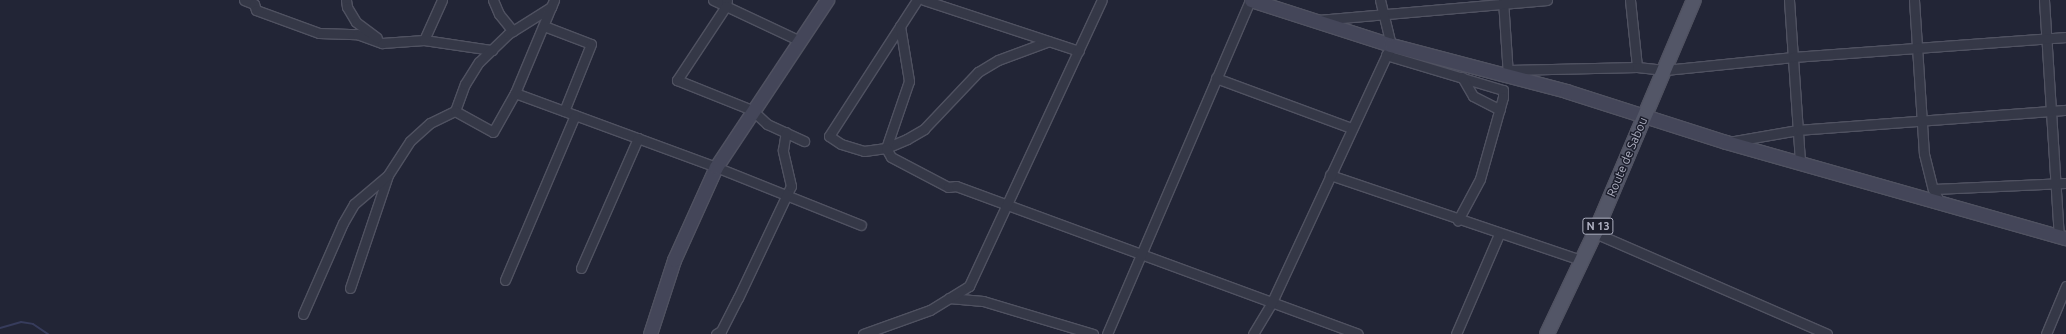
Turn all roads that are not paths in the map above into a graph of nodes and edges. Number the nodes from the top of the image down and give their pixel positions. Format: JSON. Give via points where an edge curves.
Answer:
{"nodes":[{"id":1,"x":244,"y":0,"type":"edge"},
{"id":2,"x":346,"y":0,"type":"edge"},
{"id":3,"x":442,"y":0,"type":"edge"},
{"id":4,"x":493,"y":0,"type":"edge"},
{"id":5,"x":713,"y":0,"type":"edge"},
{"id":6,"x":827,"y":0,"type":"edge"},
{"id":7,"x":917,"y":0,"type":"edge"},
{"id":8,"x":924,"y":0,"type":"edge"},
{"id":9,"x":1102,"y":0,"type":"edge"},
{"id":10,"x":1250,"y":0,"type":"edge"},
{"id":11,"x":1380,"y":0,"type":"edge"},
{"id":12,"x":1546,"y":0,"type":"edge"},
{"id":13,"x":1630,"y":0,"type":"edge"},
{"id":14,"x":1694,"y":0,"type":"edge"},
{"id":15,"x":1789,"y":0,"type":"edge"},
{"id":16,"x":1914,"y":0,"type":"edge"},
{"id":17,"x":2044,"y":0,"type":"edge"},
{"id":18,"x":1503,"y":2,"type":"edge"},
{"id":19,"x":726,"y":3,"type":"edge"},
{"id":20,"x":553,"y":4,"type":"edge"},
{"id":21,"x":1382,"y":15,"type":"junction"},
{"id":22,"x":1313,"y":20,"type":"junction"},
{"id":23,"x":544,"y":26,"type":"junction"},
{"id":24,"x":900,"y":26,"type":"junction"},
{"id":25,"x":512,"y":32,"type":"junction"},
{"id":26,"x":2066,"y":37,"type":"edge"},
{"id":27,"x":2046,"y":39,"type":"junction"},
{"id":28,"x":424,"y":40,"type":"junction"},
{"id":29,"x":798,"y":40,"type":"junction"},
{"id":30,"x":1049,"y":41,"type":"junction"},
{"id":31,"x":382,"y":43,"type":"junction"},
{"id":32,"x":1917,"y":48,"type":"junction"},
{"id":33,"x":492,"y":50,"type":"junction"},
{"id":34,"x":1388,"y":50,"type":"junction"},
{"id":35,"x":1079,"y":51,"type":"junction"},
{"id":36,"x":1793,"y":57,"type":"junction"},
{"id":37,"x":1637,"y":67,"type":"junction"},
{"id":38,"x":1665,"y":70,"type":"junction"},
{"id":39,"x":1509,"y":74,"type":"junction"},
{"id":40,"x":1462,"y":77,"type":"junction"},
{"id":41,"x":1216,"y":78,"type":"junction"},
{"id":42,"x":515,"y":93,"type":"junction"},
{"id":43,"x":752,"y":110,"type":"junction"},
{"id":44,"x":1500,"y":110,"type":"junction"},
{"id":45,"x":2066,"y":110,"type":"edge"},
{"id":46,"x":455,"y":111,"type":"junction"},
{"id":47,"x":564,"y":111,"type":"junction"},
{"id":48,"x":2051,"y":112,"type":"junction"},
{"id":49,"x":575,"y":115,"type":"junction"},
{"id":50,"x":1644,"y":116,"type":"junction"},
{"id":51,"x":1922,"y":121,"type":"junction"},
{"id":52,"x":1351,"y":128,"type":"junction"},
{"id":53,"x":1798,"y":130,"type":"junction"},
{"id":54,"x":786,"y":132,"type":"junction"},
{"id":55,"x":638,"y":138,"type":"junction"},
{"id":56,"x":804,"y":141,"type":"dead end"},
{"id":57,"x":1726,"y":142,"type":"junction"},
{"id":58,"x":886,"y":148,"type":"junction"},
{"id":59,"x":1800,"y":163,"type":"junction"},
{"id":60,"x":716,"y":167,"type":"junction"},
{"id":61,"x":388,"y":175,"type":"junction"},
{"id":62,"x":1330,"y":175,"type":"junction"},
{"id":63,"x":2066,"y":183,"type":"edge"},
{"id":64,"x":2056,"y":184,"type":"junction"},
{"id":65,"x":1933,"y":189,"type":"junction"},
{"id":66,"x":788,"y":195,"type":"junction"},
{"id":67,"x":1940,"y":203,"type":"junction"},
{"id":68,"x":1007,"y":205,"type":"junction"},
{"id":69,"x":1458,"y":220,"type":"junction"},
{"id":70,"x":861,"y":225,"type":"dead end"},
{"id":71,"x":1595,"y":233,"type":"junction"},
{"id":72,"x":1499,"y":234,"type":"junction"},
{"id":73,"x":2062,"y":237,"type":"edge"},
{"id":74,"x":1140,"y":254,"type":"junction"},
{"id":75,"x":1581,"y":260,"type":"junction"},
{"id":76,"x":581,"y":268,"type":"dead end"},
{"id":77,"x":505,"y":280,"type":"dead end"},
{"id":78,"x":2066,"y":286,"type":"edge"},
{"id":79,"x":350,"y":288,"type":"dead end"},
{"id":80,"x":949,"y":298,"type":"junction"},
{"id":81,"x":1271,"y":304,"type":"junction"},
{"id":82,"x":303,"y":314,"type":"dead end"},
{"id":83,"x":650,"y":334,"type":"edge"},
{"id":84,"x":716,"y":334,"type":"edge"},
{"id":85,"x":863,"y":334,"type":"edge"},
{"id":86,"x":1093,"y":334,"type":"edge"},
{"id":87,"x":1107,"y":334,"type":"edge"},
{"id":88,"x":1253,"y":334,"type":"edge"},
{"id":89,"x":1358,"y":334,"type":"edge"},
{"id":90,"x":1456,"y":334,"type":"edge"},
{"id":91,"x":1547,"y":334,"type":"edge"},
{"id":92,"x":1827,"y":334,"type":"edge"},
{"id":93,"x":2046,"y":334,"type":"edge"}],
"edges":[{"from":1,"to":31,"type":"street","via":[[254,4],[256,10],[319,33],[358,34]]},
{"from":2,"to":31,"type":"street","via":[[356,22]]},
{"from":3,"to":28,"type":"street"},
{"from":4,"to":25,"type":"street"},
{"from":5,"to":19,"type":"street"},
{"from":6,"to":29,"type":"street"},
{"from":7,"to":24,"type":"street"},
{"from":8,"to":30,"type":"street"},
{"from":9,"to":35,"type":"street"},
{"from":10,"to":22,"type":"street"},
{"from":10,"to":41,"type":"street"},
{"from":11,"to":21,"type":"street"},
{"from":12,"to":18,"type":"street"},
{"from":13,"to":37,"type":"street"},
{"from":14,"to":38,"type":"main road","name":"Route de Sabou","number":"N 13"},
{"from":15,"to":36,"type":"street"},
{"from":16,"to":32,"type":"street"},
{"from":17,"to":27,"type":"street"},
{"from":18,"to":21,"type":"street"},
{"from":18,"to":39,"type":"street"},
{"from":19,"to":29,"type":"street"},
{"from":19,"to":43,"type":"street","via":[[677,80]]},
{"from":20,"to":23,"type":"street"},
{"from":20,"to":25,"type":"street"},
{"from":21,"to":22,"type":"street"},
{"from":21,"to":34,"type":"street"},
{"from":22,"to":34,"type":"street"},
{"from":23,"to":42,"type":"street"},
{"from":23,"to":47,"type":"street","via":[[591,44]]},
{"from":24,"to":58,"type":"street","via":[[909,81]]},
{"from":24,"to":58,"type":"street","via":[[829,136],[841,144],[864,151]]},
{"from":25,"to":33,"type":"street"},
{"from":26,"to":27,"type":"street"},
{"from":27,"to":32,"type":"street"},
{"from":27,"to":48,"type":"street"},
{"from":28,"to":31,"type":"street"},
{"from":28,"to":33,"type":"street"},
{"from":29,"to":43,"type":"street"},
{"from":30,"to":35,"type":"street"},
{"from":30,"to":58,"type":"street","via":[[998,60],[978,72],[924,129]]},
{"from":32,"to":36,"type":"street"},
{"from":32,"to":51,"type":"street"},
{"from":33,"to":46,"type":"street","via":[[479,62],[465,84]]},
{"from":34,"to":39,"type":"street"},
{"from":34,"to":40,"type":"street"},
{"from":34,"to":52,"type":"street"},
{"from":35,"to":68,"type":"street"},
{"from":36,"to":38,"type":"street"},
{"from":36,"to":53,"type":"street"},
{"from":37,"to":38,"type":"street"},
{"from":37,"to":39,"type":"street"},
{"from":38,"to":50,"type":"main road","name":"Route de Sabou","number":"N 13"},
{"from":39,"to":50,"type":"street"},
{"from":40,"to":44,"type":"street","via":[[1473,96]]},
{"from":40,"to":44,"type":"street","via":[[1503,90]]},
{"from":41,"to":52,"type":"street"},
{"from":41,"to":74,"type":"street"},
{"from":42,"to":46,"type":"street","via":[[493,132]]},
{"from":42,"to":47,"type":"street"},
{"from":43,"to":54,"type":"street","via":[[767,124]]},
{"from":43,"to":60,"type":"street"},
{"from":44,"to":69,"type":"street","via":[[1480,179]]},
{"from":45,"to":48,"type":"street"},
{"from":46,"to":61,"type":"street","via":[[430,124],[410,141]]},
{"from":47,"to":49,"type":"street"},
{"from":48,"to":51,"type":"street"},
{"from":48,"to":64,"type":"street"},
{"from":49,"to":55,"type":"street"},
{"from":49,"to":77,"type":"street"},
{"from":50,"to":57,"type":"street"},
{"from":50,"to":71,"type":"main road","name":"Route de Sabou","number":"N 13"},
{"from":51,"to":53,"type":"street"},
{"from":51,"to":65,"type":"street","via":[[1924,154]]},
{"from":52,"to":62,"type":"street"},
{"from":53,"to":57,"type":"street"},
{"from":53,"to":59,"type":"street"},
{"from":54,"to":56,"type":"street"},
{"from":54,"to":66,"type":"street","via":[[784,150],[791,186]]},
{"from":55,"to":60,"type":"street"},
{"from":55,"to":76,"type":"street"},
{"from":57,"to":59,"type":"street"},
{"from":58,"to":68,"type":"street","via":[[891,157],[936,182],[948,187],[956,186]]},
{"from":59,"to":67,"type":"street"},
{"from":60,"to":66,"type":"street"},
{"from":60,"to":83,"type":"street","via":[[674,260]]},
{"from":61,"to":79,"type":"street"},
{"from":61,"to":82,"type":"street","via":[[354,204]]},
{"from":62,"to":69,"type":"street"},
{"from":62,"to":81,"type":"street"},
{"from":63,"to":64,"type":"street"},
{"from":64,"to":65,"type":"street"},
{"from":64,"to":73,"type":"street"},
{"from":65,"to":67,"type":"street"},
{"from":66,"to":70,"type":"street"},
{"from":66,"to":84,"type":"street","via":[[721,331]]},
{"from":67,"to":73,"type":"street"},
{"from":68,"to":74,"type":"street"},
{"from":68,"to":80,"type":"street","via":[[968,286]]},
{"from":69,"to":72,"type":"street"},
{"from":71,"to":75,"type":"main road","name":"Route de Sabou","number":"N 13"},
{"from":71,"to":92,"type":"street"},
{"from":72,"to":75,"type":"street"},
{"from":72,"to":90,"type":"street"},
{"from":74,"to":81,"type":"street"},
{"from":74,"to":87,"type":"street"},
{"from":75,"to":91,"type":"main road","name":"Route de Sabou","number":"N 13"},
{"from":78,"to":93,"type":"street"},
{"from":80,"to":85,"type":"street","via":[[930,310]]},
{"from":80,"to":86,"type":"street","via":[[1004,307]]},
{"from":81,"to":88,"type":"street"},
{"from":81,"to":89,"type":"street"}]}
